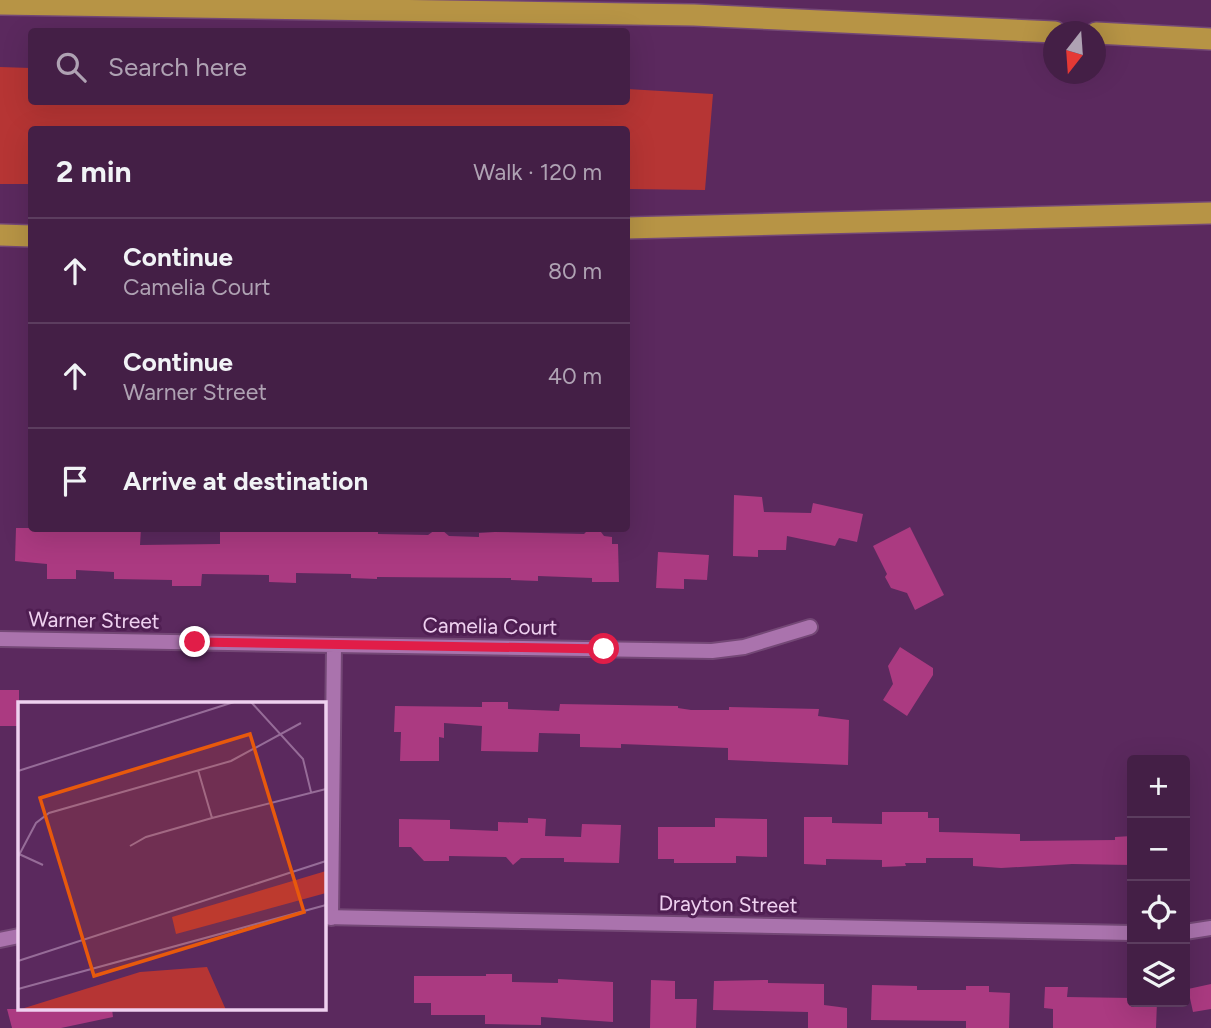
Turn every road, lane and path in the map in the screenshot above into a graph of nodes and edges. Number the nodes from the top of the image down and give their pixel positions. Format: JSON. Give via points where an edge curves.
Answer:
{"nodes":[{"id":1,"x":0,"y":4,"type":"edge"},
{"id":2,"x":1043,"y":31,"type":"edge"},
{"id":3,"x":1106,"y":34,"type":"edge"},
{"id":4,"x":1211,"y":39,"type":"edge"},
{"id":5,"x":1211,"y":213,"type":"edge"},
{"id":6,"x":630,"y":228,"type":"edge"},
{"id":7,"x":0,"y":235,"type":"edge"},
{"id":8,"x":28,"y":236,"type":"edge"},
{"id":9,"x":810,"y":627,"type":"dead end"},
{"id":10,"x":0,"y":639,"type":"edge"},
{"id":11,"x":334,"y":645,"type":"junction"},
{"id":12,"x":328,"y":918,"type":"edge"},
{"id":13,"x":1211,"y":928,"type":"edge"},
{"id":14,"x":1190,"y":931,"type":"edge"},
{"id":15,"x":1127,"y":933,"type":"edge"},
{"id":16,"x":18,"y":936,"type":"edge"},
{"id":17,"x":0,"y":940,"type":"edge"}],
"edges":[{"from":1,"to":2,"type":"highway","via":[[694,15]]},
{"from":3,"to":4,"type":"highway"},
{"from":5,"to":6,"type":"highway"},
{"from":7,"to":8,"type":"highway"},
{"from":9,"to":11,"type":"street","name":"Camelia Court","via":[[744,647],[712,651]]},
{"from":10,"to":11,"type":"street","name":"Warner Street"},
{"from":11,"to":12,"type":"street"},
{"from":12,"to":15,"type":"street","name":"Drayton Street"},
{"from":13,"to":14,"type":"street"},
{"from":16,"to":17,"type":"street"}]}
